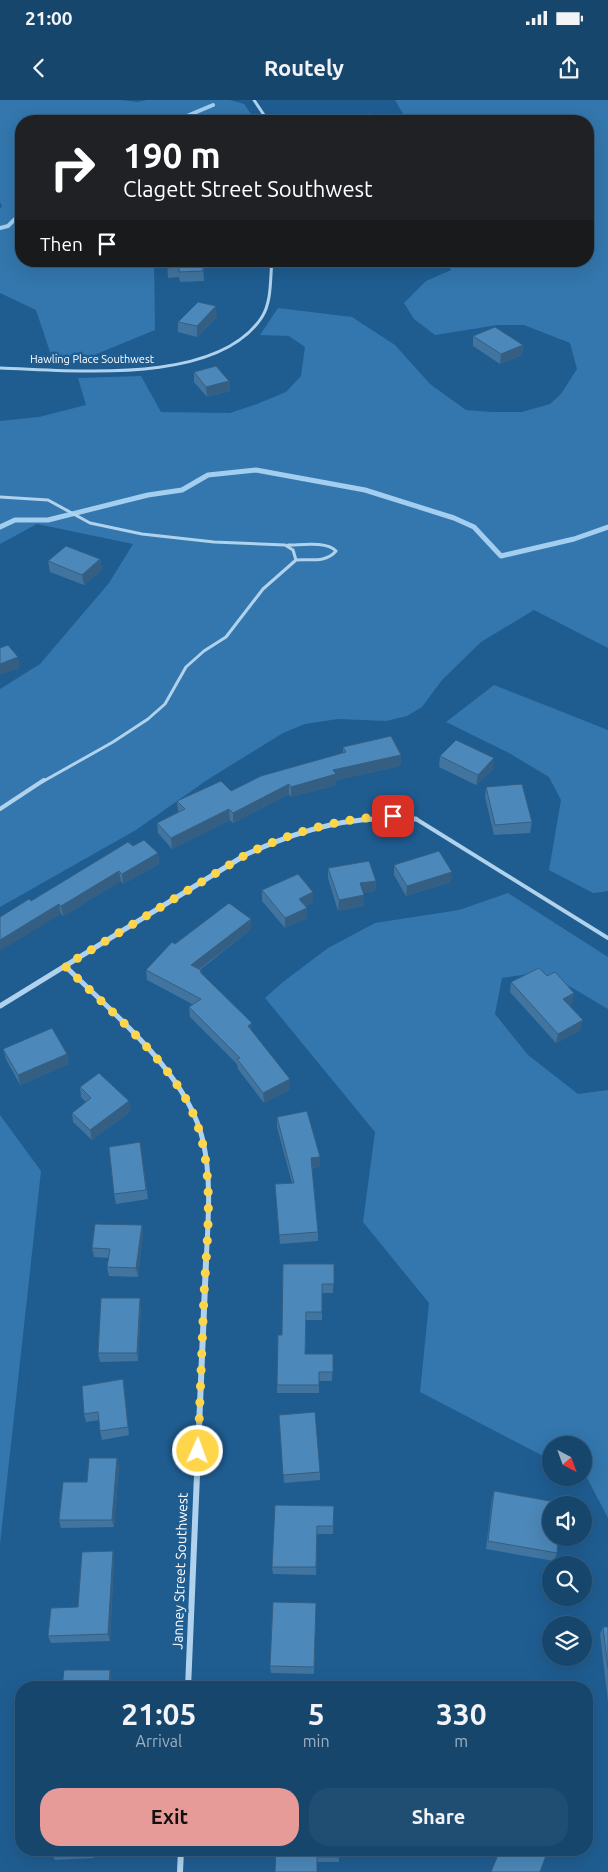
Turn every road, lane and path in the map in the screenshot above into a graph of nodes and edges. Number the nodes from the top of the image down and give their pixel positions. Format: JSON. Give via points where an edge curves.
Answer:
{"nodes":[{"id":1,"x":254,"y":100,"type":"edge"},
{"id":2,"x":264,"y":115,"type":"edge"},
{"id":3,"x":271,"y":267,"type":"edge"},
{"id":4,"x":0,"y":368,"type":"edge"},
{"id":5,"x":0,"y":497,"type":"edge"},
{"id":6,"x":65,"y":511,"type":"joint"},
{"id":7,"x":79,"y":519,"type":"joint"},
{"id":8,"x":285,"y":545,"type":"junction"},
{"id":9,"x":296,"y":560,"type":"junction"},
{"id":10,"x":0,"y":809,"type":"edge"},
{"id":11,"x":416,"y":819,"type":"joint"},
{"id":12,"x":608,"y":938,"type":"edge"},
{"id":13,"x":65,"y":966,"type":"junction"},
{"id":14,"x":0,"y":1006,"type":"edge"},
{"id":15,"x":188,"y":1681,"type":"edge"},
{"id":16,"x":181,"y":1856,"type":"edge"},
{"id":17,"x":180,"y":1872,"type":"edge"}],
"edges":[{"from":1,"to":2,"type":"street"},
{"from":3,"to":4,"type":"street","name":"Hawling Place Southwest","via":[[262,317],[234,344],[204,358],[148,369]]},
{"from":5,"to":6,"type":"lane","via":[[43,498]]},
{"from":6,"to":7,"type":"lane"},
{"from":7,"to":8,"type":"lane","via":[[94,525],[156,536]]},
{"from":8,"to":9,"type":"lane","via":[[293,550]]},
{"from":8,"to":9,"type":"lane","via":[[320,545],[336,551],[325,559]]},
{"from":9,"to":10,"type":"lane","via":[[263,589],[226,637],[186,667],[165,704],[148,719]]},
{"from":11,"to":12,"type":"lane"},
{"from":11,"to":13,"type":"street","via":[[346,820],[276,840],[247,854]]},
{"from":13,"to":14,"type":"street"},
{"from":13,"to":15,"type":"street","name":"Janney Street Southwest","via":[[136,1037],[187,1100],[200,1131],[206,1159],[208,1214]]},
{"from":16,"to":17,"type":"street"}]}
